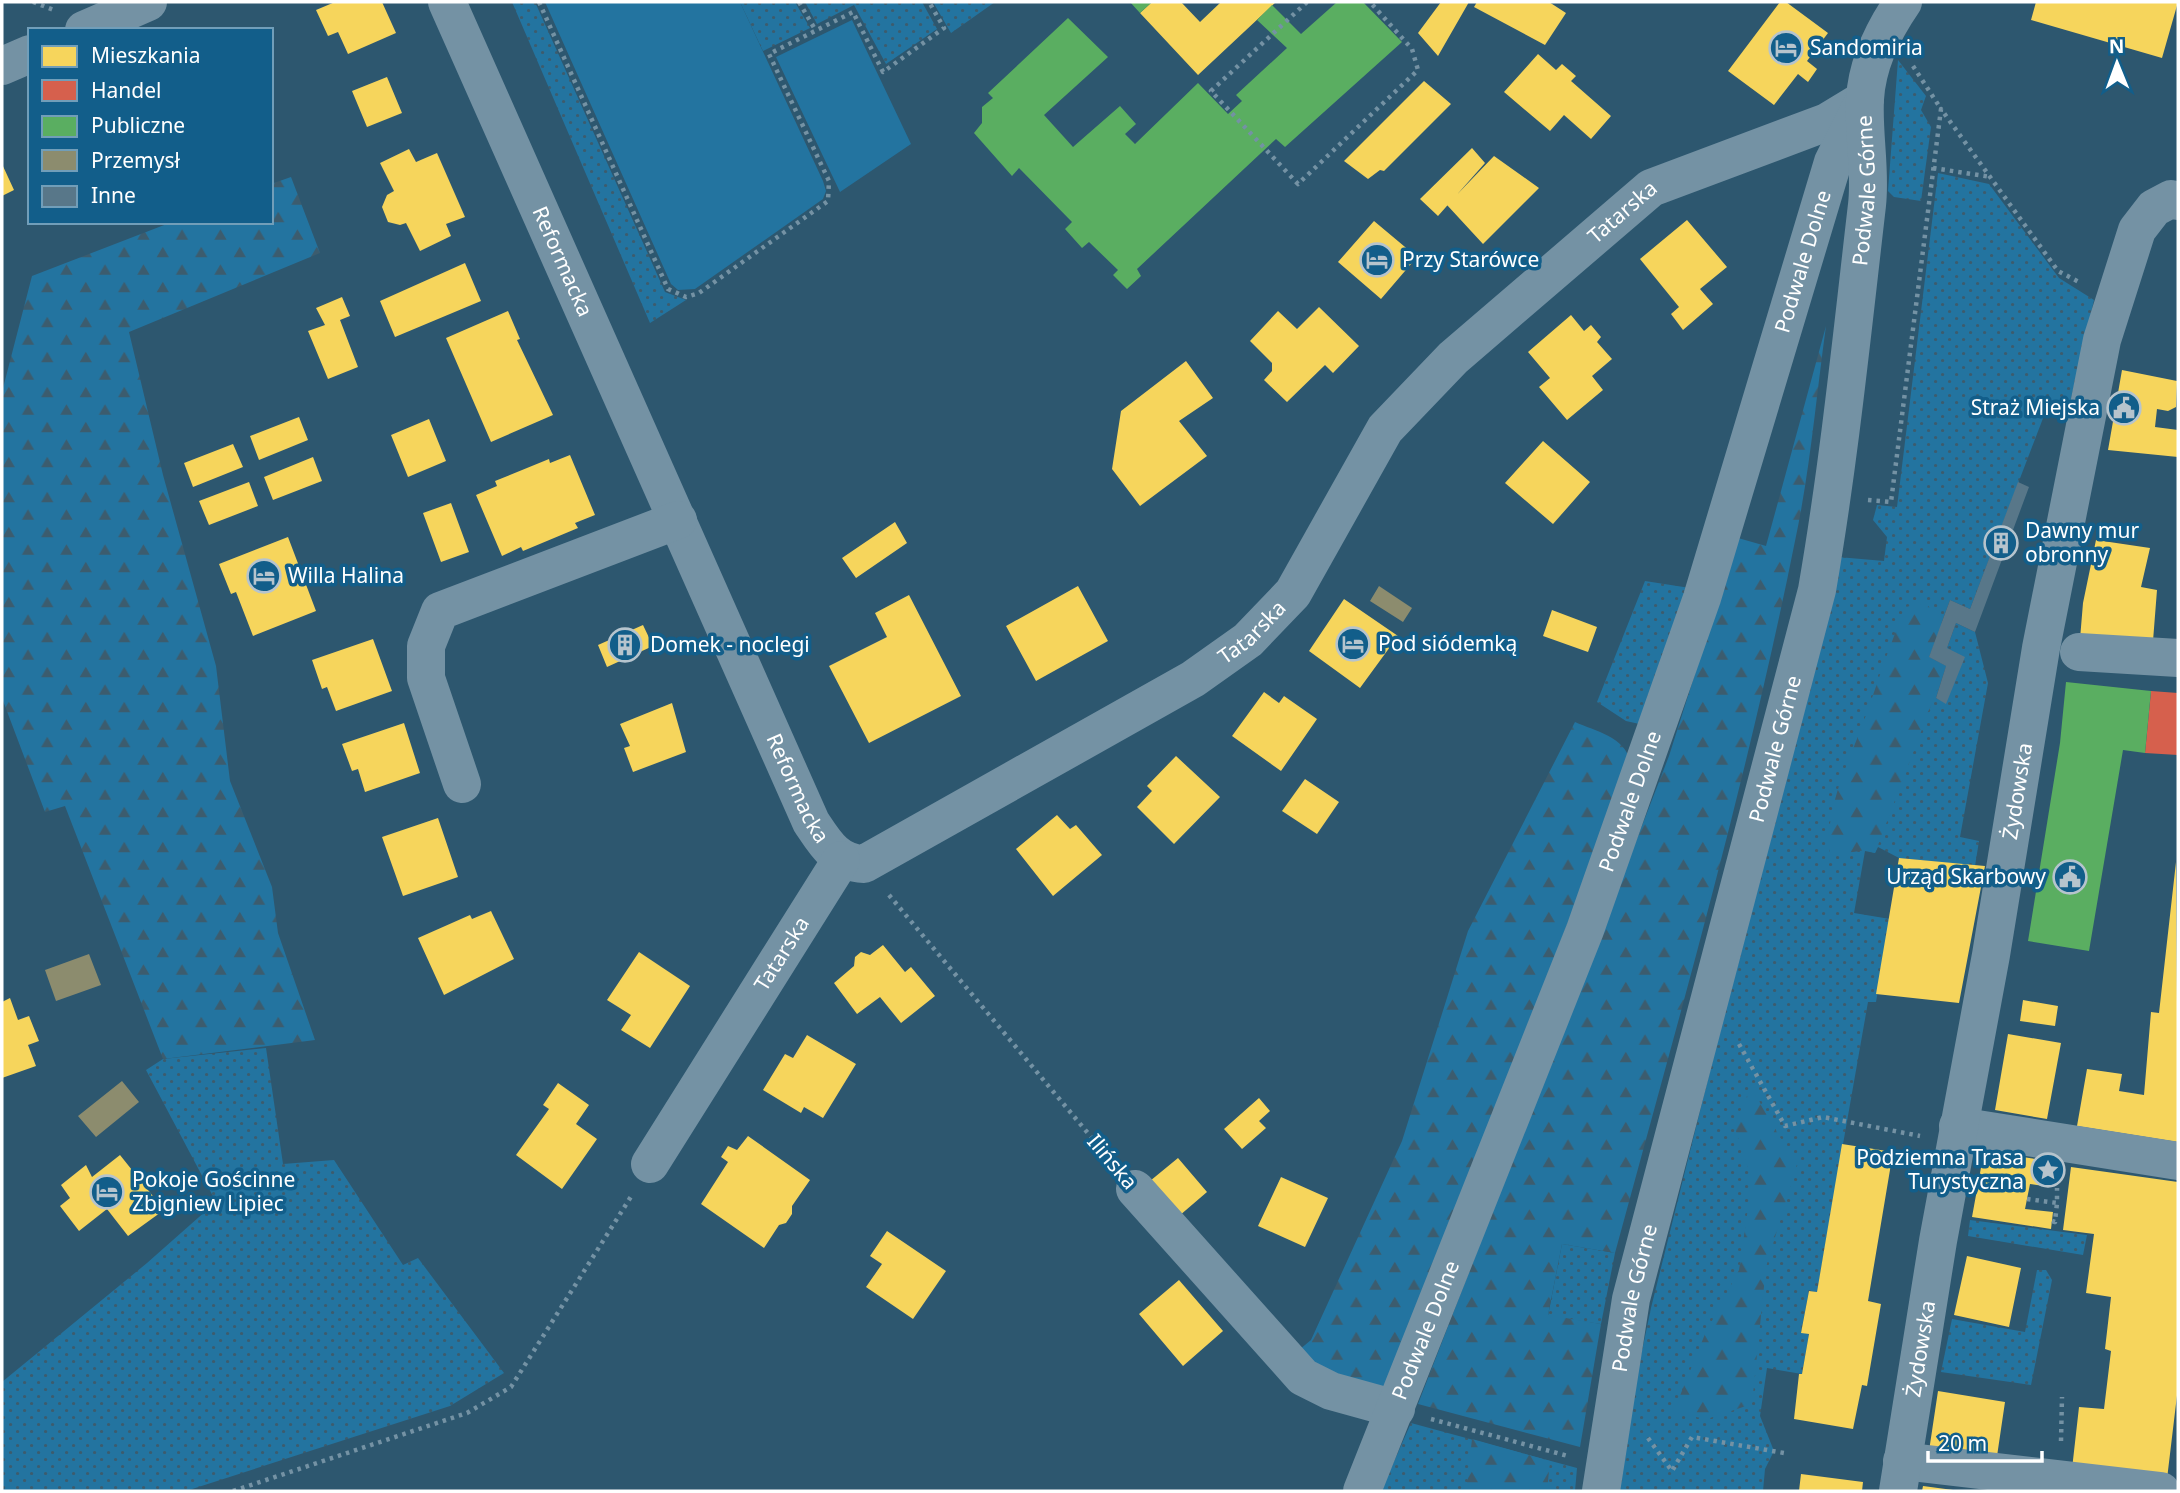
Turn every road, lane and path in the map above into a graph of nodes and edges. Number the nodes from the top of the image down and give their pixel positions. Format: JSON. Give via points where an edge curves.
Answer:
{"nodes":[{"id":1,"x":33,"y":2,"type":"edge"},
{"id":2,"x":148,"y":2,"type":"edge"},
{"id":3,"x":447,"y":2,"type":"edge"},
{"id":4,"x":538,"y":2,"type":"edge"},
{"id":5,"x":799,"y":2,"type":"edge"},
{"id":6,"x":929,"y":2,"type":"edge"},
{"id":7,"x":1307,"y":2,"type":"edge"},
{"id":8,"x":1370,"y":2,"type":"edge"},
{"id":9,"x":1903,"y":2,"type":"edge"},
{"id":10,"x":74,"y":22,"type":"edge"},
{"id":11,"x":816,"y":31,"type":"junction"},
{"id":12,"x":28,"y":55,"type":"edge"},
{"id":13,"x":1912,"y":65,"type":"dead end"},
{"id":14,"x":2,"y":66,"type":"edge"},
{"id":15,"x":1865,"y":99,"type":"junction"},
{"id":16,"x":1941,"y":109,"type":"junction"},
{"id":17,"x":1933,"y":168,"type":"junction"},
{"id":18,"x":1992,"y":177,"type":"junction"},
{"id":19,"x":2178,"y":201,"type":"edge"},
{"id":20,"x":2113,"y":299,"type":"junction"},
{"id":21,"x":1833,"y":496,"type":"junction"},
{"id":22,"x":678,"y":520,"type":"junction"},
{"id":23,"x":2079,"y":652,"type":"dead end"},
{"id":24,"x":2178,"y":658,"type":"edge"},
{"id":25,"x":461,"y":785,"type":"dead end"},
{"id":26,"x":853,"y":862,"type":"junction"},
{"id":27,"x":1735,"y":1037,"type":"dead end"},
{"id":28,"x":1956,"y":1134,"type":"junction"},
{"id":29,"x":2178,"y":1161,"type":"edge"},
{"id":30,"x":650,"y":1164,"type":"joint"},
{"id":31,"x":2057,"y":1188,"type":"dead end"},
{"id":32,"x":1135,"y":1189,"type":"joint"},
{"id":33,"x":2027,"y":1199,"type":"dead end"},
{"id":34,"x":2057,"y":1203,"type":"junction"},
{"id":35,"x":2052,"y":1221,"type":"dead end"},
{"id":36,"x":2062,"y":1397,"type":"dead end"},
{"id":37,"x":1396,"y":1409,"type":"junction"},
{"id":38,"x":2061,"y":1444,"type":"dead end"},
{"id":39,"x":1645,"y":1448,"type":"dead end"},
{"id":40,"x":1784,"y":1453,"type":"dead end"},
{"id":41,"x":1569,"y":1456,"type":"dead end"},
{"id":42,"x":1900,"y":1476,"type":"edge"},
{"id":43,"x":233,"y":1491,"type":"edge"},
{"id":44,"x":1362,"y":1491,"type":"edge"},
{"id":45,"x":1601,"y":1491,"type":"edge"},
{"id":46,"x":2161,"y":1491,"type":"edge"}],
"edges":[{"from":1,"to":10,"type":"path"},
{"from":2,"to":10,"type":"street"},
{"from":3,"to":22,"type":"street","name":"Reformacka"},
{"from":4,"to":11,"type":"path","via":[[668,289],[686,297],[699,293],[828,201],[829,181],[769,54]]},
{"from":5,"to":11,"type":"path"},
{"from":6,"to":11,"type":"path","via":[[944,28],[883,72],[853,12]]},
{"from":7,"to":8,"type":"path","via":[[1211,91],[1298,184],[1418,70],[1412,49]]},
{"from":9,"to":15,"type":"street","name":"Podwale Górne","via":[[1881,37]]},
{"from":12,"to":14,"type":"street"},
{"from":13,"to":16,"type":"path"},
{"from":15,"to":21,"type":"street","name":"Podwale Górne","via":[[1868,195]]},
{"from":15,"to":26,"type":"street","name":"Tatarska","via":[[1827,121],[1651,188],[1453,358],[1385,429],[1293,593],[1248,640],[1193,679]]},
{"from":15,"to":37,"type":"street","name":"Podwale Dolne","via":[[1833,162],[1702,598],[1585,930]]},
{"from":16,"to":17,"type":"path"},
{"from":16,"to":18,"type":"path"},
{"from":17,"to":18,"type":"path"},
{"from":17,"to":21,"type":"path","via":[[1891,502]]},
{"from":18,"to":20,"type":"path","via":[[2058,271]]},
{"from":19,"to":20,"type":"street","name":"Żydowska","via":[[2171,199],[2154,208],[2137,230]]},
{"from":20,"to":28,"type":"street","name":"Żydowska","via":[[2041,649],[1991,955]]},
{"from":21,"to":45,"type":"street","name":"Podwale Górne","via":[[1817,590],[1630,1299]]},
{"from":22,"to":25,"type":"street","via":[[440,611],[426,646],[426,678]]},
{"from":22,"to":26,"type":"street","name":"Reformacka","via":[[811,822],[826,845]]},
{"from":23,"to":24,"type":"street"},
{"from":26,"to":30,"type":"street","name":"Tatarska"},
{"from":26,"to":32,"type":"path","name":"Ilińska"},
{"from":27,"to":28,"type":"path","via":[[1785,1126],[1823,1117]]},
{"from":28,"to":29,"type":"street"},
{"from":28,"to":42,"type":"street","name":"Żydowska"},
{"from":30,"to":43,"type":"path","via":[[511,1387],[467,1413]]},
{"from":31,"to":34,"type":"path"},
{"from":32,"to":37,"type":"street","name":"Ilińska","via":[[1303,1377],[1331,1391]]},
{"from":33,"to":34,"type":"path"},
{"from":34,"to":35,"type":"path"},
{"from":36,"to":38,"type":"path"},
{"from":37,"to":41,"type":"path"},
{"from":37,"to":44,"type":"street","name":"Podwale Dolne"},
{"from":39,"to":40,"type":"path","via":[[1648,1437],[1672,1471],[1692,1437]]},
{"from":42,"to":46,"type":"street"}]}
